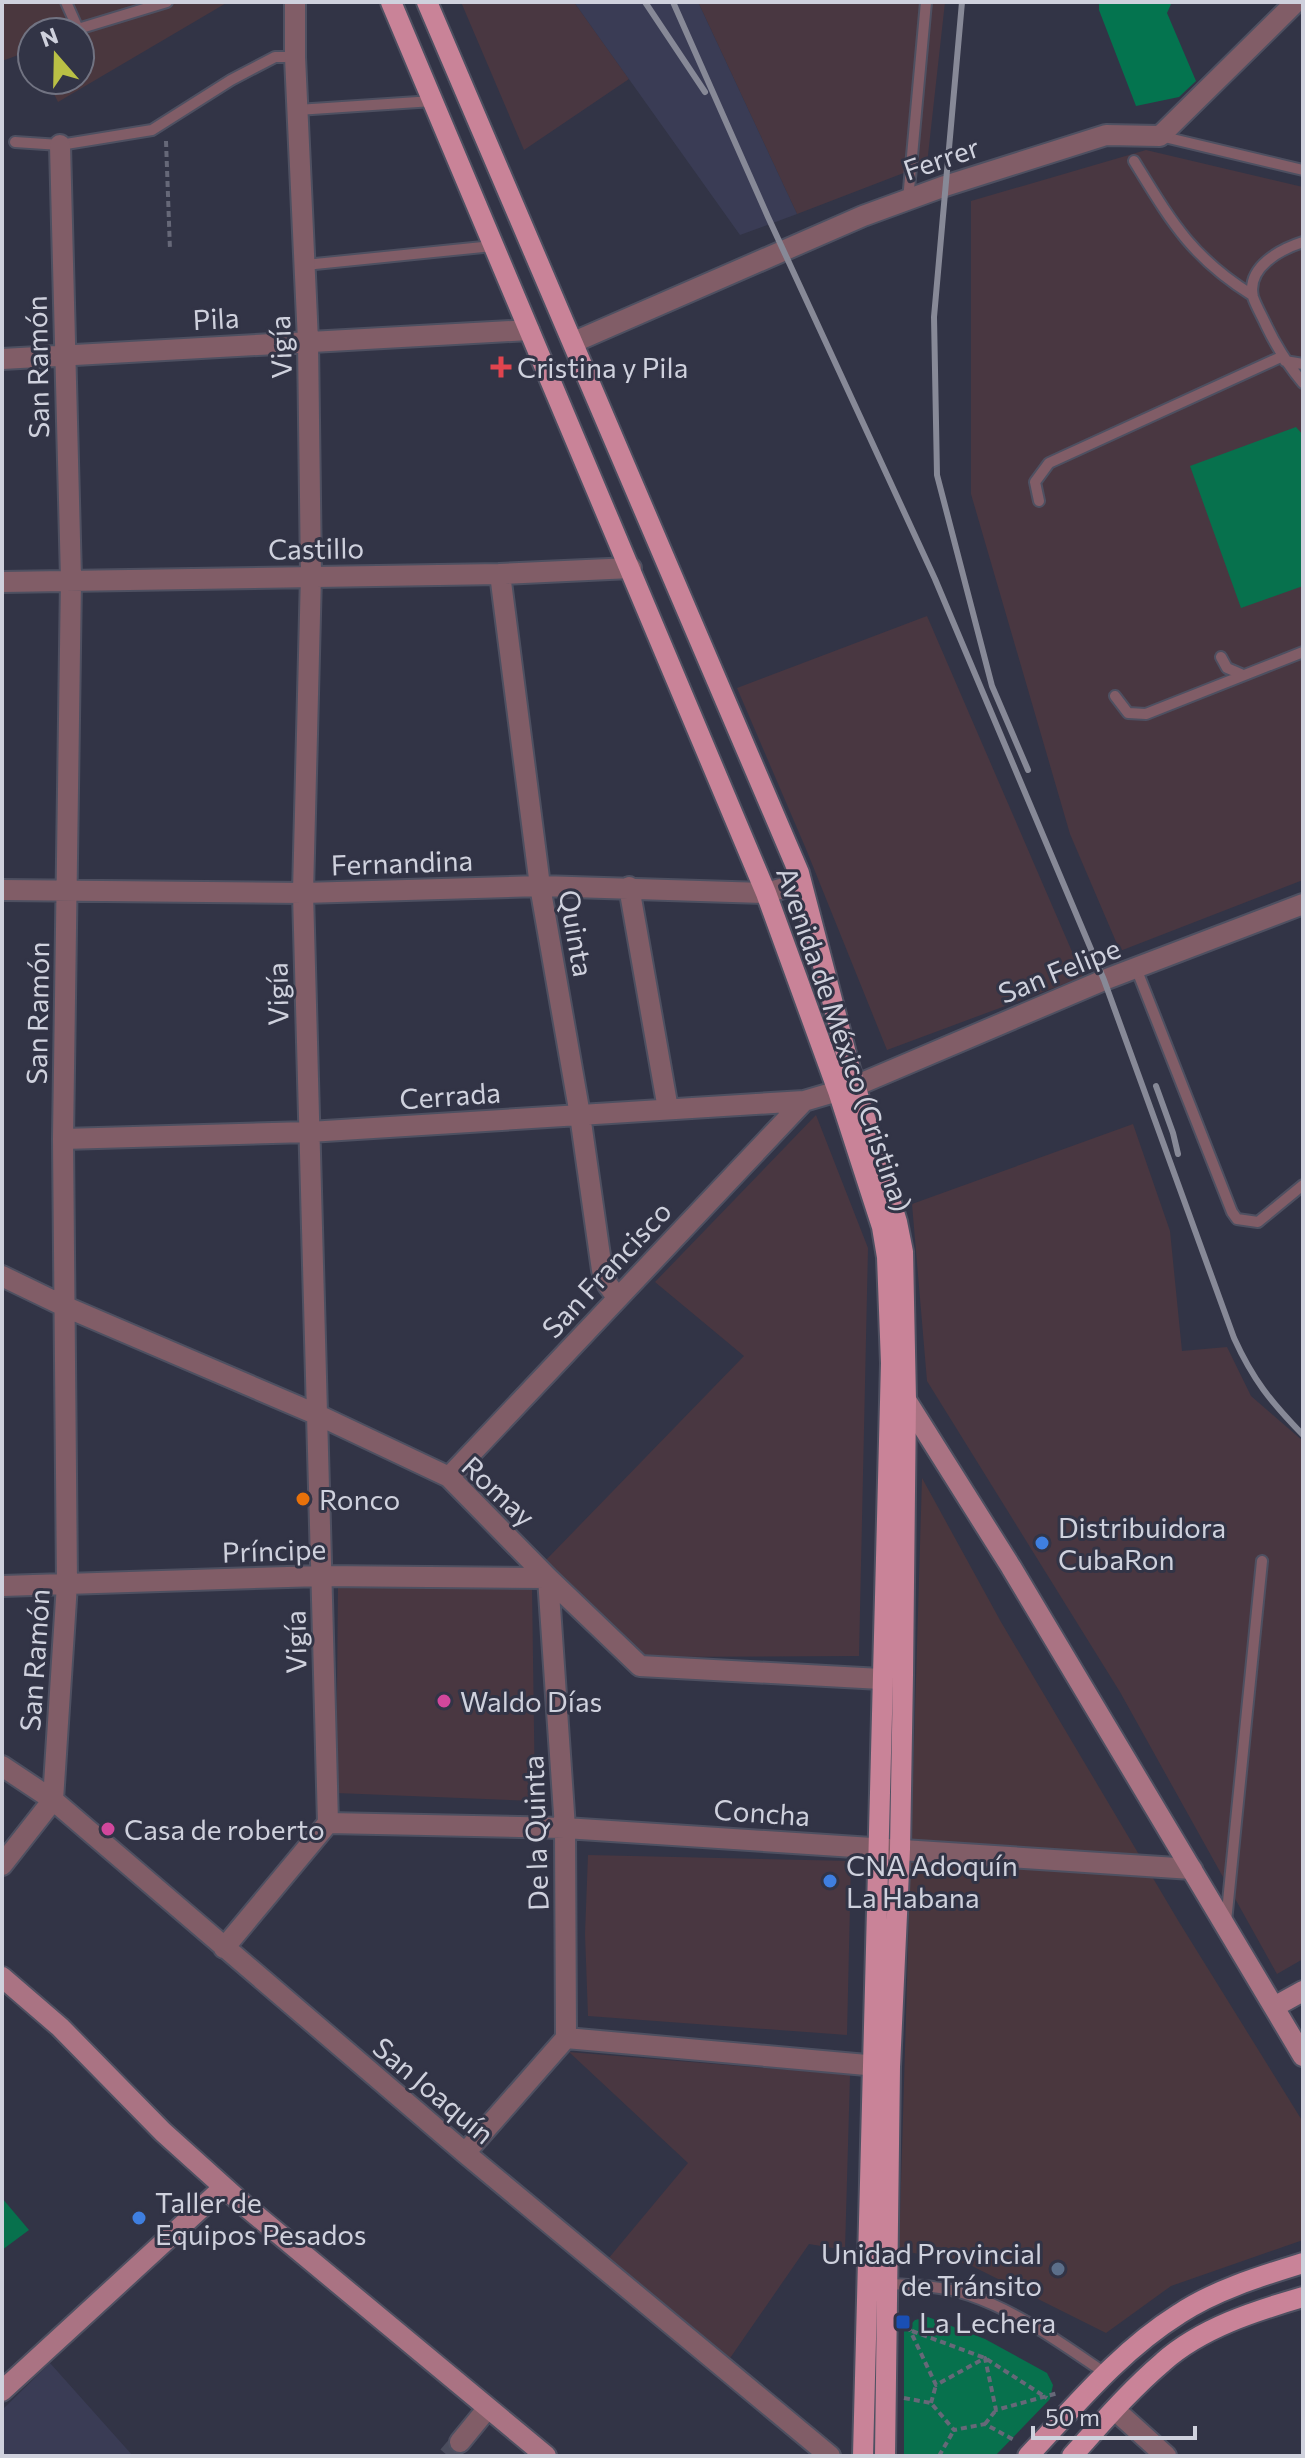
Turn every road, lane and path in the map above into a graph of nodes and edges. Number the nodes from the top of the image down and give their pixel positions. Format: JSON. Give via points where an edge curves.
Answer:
{"nodes":[{"id":1,"x":66,"y":2,"type":"edge"},
{"id":2,"x":167,"y":2,"type":"edge"},
{"id":3,"x":295,"y":2,"type":"edge"},
{"id":4,"x":391,"y":2,"type":"edge"},
{"id":5,"x":427,"y":2,"type":"edge"},
{"id":6,"x":926,"y":2,"type":"edge"},
{"id":7,"x":1295,"y":7,"type":"edge"},
{"id":8,"x":295,"y":57,"type":"junction"},
{"id":9,"x":433,"y":101,"type":"junction"},
{"id":10,"x":297,"y":110,"type":"junction"},
{"id":11,"x":165,"y":122,"type":"junction"},
{"id":12,"x":1160,"y":136,"type":"junction"},
{"id":13,"x":15,"y":142,"type":"dead end"},
{"id":14,"x":60,"y":145,"type":"junction"},
{"id":15,"x":1134,"y":161,"type":"dead end"},
{"id":16,"x":1303,"y":170,"type":"edge"},
{"id":17,"x":908,"y":200,"type":"junction"},
{"id":18,"x":1303,"y":242,"type":"edge"},
{"id":19,"x":493,"y":246,"type":"junction"},
{"id":20,"x":170,"y":250,"type":"dead end"},
{"id":21,"x":305,"y":265,"type":"junction"},
{"id":22,"x":1252,"y":295,"type":"junction"},
{"id":23,"x":529,"y":330,"type":"junction"},
{"id":24,"x":308,"y":341,"type":"junction"},
{"id":25,"x":574,"y":342,"type":"junction"},
{"id":26,"x":64,"y":355,"type":"junction"},
{"id":27,"x":2,"y":359,"type":"edge"},
{"id":28,"x":1284,"y":359,"type":"junction"},
{"id":29,"x":1303,"y":364,"type":"edge"},
{"id":30,"x":1303,"y":383,"type":"edge"},
{"id":31,"x":1039,"y":501,"type":"dead end"},
{"id":32,"x":631,"y":568,"type":"junction"},
{"id":33,"x":500,"y":574,"type":"junction"},
{"id":34,"x":311,"y":575,"type":"junction"},
{"id":35,"x":71,"y":579,"type":"junction"},
{"id":36,"x":2,"y":582,"type":"edge"},
{"id":37,"x":1303,"y":652,"type":"edge"},
{"id":38,"x":1221,"y":657,"type":"dead end"},
{"id":39,"x":1241,"y":674,"type":"junction"},
{"id":40,"x":1115,"y":696,"type":"dead end"},
{"id":41,"x":801,"y":883,"type":"junction"},
{"id":42,"x":540,"y":886,"type":"junction"},
{"id":43,"x":629,"y":887,"type":"junction"},
{"id":44,"x":2,"y":890,"type":"edge"},
{"id":45,"x":67,"y":890,"type":"junction"},
{"id":46,"x":303,"y":893,"type":"junction"},
{"id":47,"x":766,"y":893,"type":"junction"},
{"id":48,"x":1303,"y":904,"type":"edge"},
{"id":49,"x":1136,"y":968,"type":"junction"},
{"id":50,"x":847,"y":1088,"type":"junction"},
{"id":51,"x":804,"y":1101,"type":"junction"},
{"id":52,"x":668,"y":1109,"type":"junction"},
{"id":53,"x":580,"y":1115,"type":"junction"},
{"id":54,"x":309,"y":1132,"type":"junction"},
{"id":55,"x":63,"y":1139,"type":"junction"},
{"id":56,"x":1303,"y":1185,"type":"edge"},
{"id":57,"x":2,"y":1276,"type":"edge"},
{"id":58,"x":617,"y":1297,"type":"junction"},
{"id":59,"x":66,"y":1307,"type":"junction"},
{"id":60,"x":891,"y":1363,"type":"junction"},
{"id":61,"x":906,"y":1400,"type":"junction"},
{"id":62,"x":318,"y":1415,"type":"junction"},
{"id":63,"x":449,"y":1477,"type":"junction"},
{"id":64,"x":1262,"y":1561,"type":"dead end"},
{"id":65,"x":321,"y":1576,"type":"junction"},
{"id":66,"x":548,"y":1578,"type":"junction"},
{"id":67,"x":67,"y":1584,"type":"junction"},
{"id":68,"x":2,"y":1586,"type":"edge"},
{"id":69,"x":903,"y":1675,"type":"junction"},
{"id":70,"x":881,"y":1679,"type":"junction"},
{"id":71,"x":2,"y":1766,"type":"edge"},
{"id":72,"x":53,"y":1800,"type":"junction"},
{"id":73,"x":328,"y":1823,"type":"junction"},
{"id":74,"x":565,"y":1828,"type":"junction"},
{"id":75,"x":878,"y":1848,"type":"junction"},
{"id":76,"x":900,"y":1849,"type":"junction"},
{"id":77,"x":2,"y":1865,"type":"edge"},
{"id":78,"x":1192,"y":1869,"type":"junction"},
{"id":79,"x":1226,"y":1924,"type":"junction"},
{"id":80,"x":224,"y":1948,"type":"junction"},
{"id":81,"x":2,"y":1977,"type":"edge"},
{"id":82,"x":1303,"y":1991,"type":"edge"},
{"id":83,"x":1274,"y":2007,"type":"junction"},
{"id":84,"x":566,"y":2038,"type":"junction"},
{"id":85,"x":1303,"y":2056,"type":"edge"},
{"id":86,"x":881,"y":2066,"type":"junction"},
{"id":87,"x":465,"y":2153,"type":"junction"},
{"id":88,"x":224,"y":2187,"type":"junction"},
{"id":89,"x":1303,"y":2263,"type":"edge"},
{"id":90,"x":888,"y":2284,"type":"junction"},
{"id":91,"x":1303,"y":2297,"type":"edge"},
{"id":92,"x":904,"y":2318,"type":"dead end"},
{"id":93,"x":910,"y":2330,"type":"junction"},
{"id":94,"x":985,"y":2358,"type":"junction"},
{"id":95,"x":1105,"y":2373,"type":"junction"},
{"id":96,"x":936,"y":2385,"type":"junction"},
{"id":97,"x":2,"y":2391,"type":"edge"},
{"id":98,"x":1062,"y":2392,"type":"dead end"},
{"id":99,"x":886,"y":2394,"type":"junction"},
{"id":100,"x":1047,"y":2398,"type":"junction"},
{"id":101,"x":931,"y":2403,"type":"junction"},
{"id":102,"x":487,"y":2409,"type":"junction"},
{"id":103,"x":996,"y":2410,"type":"junction"},
{"id":104,"x":1115,"y":2410,"type":"junction"},
{"id":105,"x":985,"y":2424,"type":"junction"},
{"id":106,"x":954,"y":2430,"type":"junction"},
{"id":107,"x":460,"y":2442,"type":"tunnel mouth"},
{"id":108,"x":534,"y":2450,"type":"edge"},
{"id":109,"x":1030,"y":2454,"type":"edge"},
{"id":110,"x":830,"y":2456,"type":"edge"},
{"id":111,"x":863,"y":2456,"type":"edge"},
{"id":112,"x":885,"y":2456,"type":"edge"},
{"id":113,"x":939,"y":2456,"type":"edge"},
{"id":114,"x":1072,"y":2456,"type":"edge"},
{"id":115,"x":1166,"y":2456,"type":"edge"}],
"edges":[{"from":1,"to":2,"type":"lane","via":[[78,29]]},
{"from":3,"to":8,"type":"street","name":"Vigía"},
{"from":4,"to":9,"type":"main road","name":"Avenida de México (Cristina)"},
{"from":5,"to":25,"type":"main road","name":"Avenida de México (Cristina)"},
{"from":6,"to":17,"type":"lane"},
{"from":7,"to":12,"type":"street"},
{"from":8,"to":10,"type":"street","name":"Vigía"},
{"from":8,"to":11,"type":"lane","via":[[275,57]]},
{"from":9,"to":10,"type":"lane"},
{"from":9,"to":19,"type":"main road","name":"Avenida de México (Cristina)"},
{"from":10,"to":21,"type":"street","name":"Vigía"},
{"from":11,"to":14,"type":"lane","via":[[152,130]]},
{"from":11,"to":20,"type":"path"},
{"from":12,"to":16,"type":"lane"},
{"from":12,"to":17,"type":"street","name":"Ferrer","via":[[1106,135]]},
{"from":13,"to":14,"type":"lane"},
{"from":14,"to":26,"type":"street","name":"San Ramón"},
{"from":15,"to":22,"type":"lane","via":[[1186,242],[1223,277]]},
{"from":17,"to":25,"type":"street","name":"Ferrer"},
{"from":18,"to":22,"type":"lane","via":[[1261,266]]},
{"from":19,"to":21,"type":"lane"},
{"from":19,"to":23,"type":"main road","name":"Avenida de México (Cristina)"},
{"from":21,"to":24,"type":"street","name":"Vigía"},
{"from":22,"to":28,"type":"lane"},
{"from":23,"to":24,"type":"street","name":"Pila"},
{"from":23,"to":32,"type":"main road","name":"Avenida de México (Cristina)"},
{"from":24,"to":26,"type":"street","name":"Pila"},
{"from":24,"to":34,"type":"street","name":"Vigía"},
{"from":25,"to":41,"type":"main road","name":"Avenida de México (Cristina)"},
{"from":26,"to":27,"type":"street","name":"Pila"},
{"from":26,"to":35,"type":"street","name":"San Ramón"},
{"from":28,"to":29,"type":"lane"},
{"from":28,"to":30,"type":"lane"},
{"from":28,"to":31,"type":"lane","via":[[1049,463],[1035,482]]},
{"from":32,"to":33,"type":"street","name":"Castillo"},
{"from":32,"to":47,"type":"main road","name":"Avenida de México (Cristina)"},
{"from":33,"to":34,"type":"street","name":"Castillo"},
{"from":33,"to":42,"type":"street","name":"Quinta"},
{"from":34,"to":35,"type":"street","name":"Castillo"},
{"from":34,"to":46,"type":"street","name":"Vigía"},
{"from":35,"to":36,"type":"street","name":"Castillo"},
{"from":35,"to":45,"type":"street","name":"San Ramón"},
{"from":37,"to":39,"type":"lane"},
{"from":38,"to":39,"type":"lane","via":[[1227,668]]},
{"from":39,"to":40,"type":"lane","via":[[1146,714],[1128,713]]},
{"from":41,"to":47,"type":"street","name":"Fernandina"},
{"from":41,"to":50,"type":"main road","name":"Avenida de México (Cristina)"},
{"from":42,"to":43,"type":"street","name":"Fernandina"},
{"from":42,"to":46,"type":"street","name":"Fernandina"},
{"from":42,"to":53,"type":"street","name":"Quinta"},
{"from":43,"to":47,"type":"street","name":"Fernandina"},
{"from":43,"to":52,"type":"street"},
{"from":44,"to":45,"type":"street","name":"Fernandina"},
{"from":45,"to":46,"type":"street","name":"Fernandina"},
{"from":45,"to":55,"type":"street","name":"San Ramón"},
{"from":46,"to":54,"type":"street","name":"Vigía"},
{"from":47,"to":50,"type":"main road","name":"Avenida de México (Cristina)"},
{"from":48,"to":49,"type":"street","name":"San Felipe"},
{"from":49,"to":50,"type":"street","name":"San Felipe"},
{"from":49,"to":56,"type":"lane","via":[[1237,1219],[1258,1222]]},
{"from":50,"to":51,"type":"street","name":"Cerrada"},
{"from":50,"to":60,"type":"main road","name":"Avenida de México (Cristina)","via":[[887,1257]]},
{"from":50,"to":61,"type":"main road","name":"Avenida de México (Cristina)","via":[[897,1222],[903,1252]]},
{"from":51,"to":52,"type":"street","name":"Cerrada"},
{"from":51,"to":58,"type":"street","name":"San Francisco"},
{"from":52,"to":53,"type":"street","name":"Cerrada"},
{"from":53,"to":54,"type":"street","name":"Cerrada"},
{"from":53,"to":58,"type":"street","name":"Quinta","via":[[602,1270]]},
{"from":54,"to":55,"type":"street","name":"Cerrada"},
{"from":54,"to":62,"type":"street","name":"Vigía"},
{"from":55,"to":59,"type":"street","name":"San Ramón"},
{"from":57,"to":59,"type":"street","name":"Romay"},
{"from":58,"to":63,"type":"street","name":"San Francisco"},
{"from":59,"to":62,"type":"street","name":"Romay"},
{"from":59,"to":67,"type":"street","name":"San Ramón"},
{"from":60,"to":61,"type":"main road"},
{"from":60,"to":70,"type":"main road","name":"Avenida de México (Cristina)"},
{"from":61,"to":69,"type":"main road","name":"Avenida de México (Cristina)"},
{"from":61,"to":78,"type":"main road"},
{"from":62,"to":63,"type":"street","name":"Romay"},
{"from":62,"to":65,"type":"street","name":"Vigía"},
{"from":63,"to":66,"type":"street","name":"Romay"},
{"from":64,"to":79,"type":"lane"},
{"from":65,"to":66,"type":"street","name":"Príncipe"},
{"from":65,"to":67,"type":"street","name":"Príncipe"},
{"from":65,"to":73,"type":"street","name":"Vigía"},
{"from":66,"to":70,"type":"street","name":"Romay","via":[[640,1666]]},
{"from":66,"to":74,"type":"street","name":"De la Quinta"},
{"from":67,"to":68,"type":"street","name":"Príncipe"},
{"from":67,"to":72,"type":"street","name":"San Ramón"},
{"from":69,"to":70,"type":"street","name":"Romay"},
{"from":69,"to":76,"type":"main road","name":"Avenida de México (Cristina)"},
{"from":70,"to":75,"type":"main road","name":"Avenida de México (Cristina)"},
{"from":71,"to":72,"type":"street","name":"San Joaquín"},
{"from":72,"to":77,"type":"street"},
{"from":72,"to":80,"type":"street","name":"San Joaquín"},
{"from":73,"to":74,"type":"street","name":"Concha"},
{"from":73,"to":80,"type":"street"},
{"from":74,"to":75,"type":"street","name":"Concha"},
{"from":74,"to":84,"type":"street","name":"De la Quinta"},
{"from":75,"to":76,"type":"street","name":"Concha"},
{"from":75,"to":86,"type":"main road","name":"Avenida de México (Cristina)"},
{"from":76,"to":78,"type":"street","name":"Concha"},
{"from":76,"to":86,"type":"main road","name":"Avenida de México (Cristina)"},
{"from":78,"to":79,"type":"main road"},
{"from":79,"to":83,"type":"main road"},
{"from":80,"to":87,"type":"street","name":"San Joaquín"},
{"from":81,"to":88,"type":"main road"},
{"from":82,"to":83,"type":"main road"},
{"from":83,"to":85,"type":"main road"},
{"from":84,"to":86,"type":"street"},
{"from":84,"to":87,"type":"street"},
{"from":86,"to":90,"type":"main road","name":"Avenida de México (Cristina)"},
{"from":86,"to":111,"type":"main road","name":"Avenida de México (Cristina)"},
{"from":87,"to":110,"type":"street","name":"San Joaquín"},
{"from":88,"to":97,"type":"main road"},
{"from":88,"to":102,"type":"main road"},
{"from":89,"to":95,"type":"main road","via":[[1180,2312]]},
{"from":90,"to":95,"type":"lane","via":[[969,2295],[1034,2324]]},
{"from":90,"to":99,"type":"main road","name":"Avenida de México (Cristina)"},
{"from":91,"to":104,"type":"main road","via":[[1200,2336],[1164,2360]]},
{"from":92,"to":93,"type":"path"},
{"from":93,"to":94,"type":"path"},
{"from":93,"to":96,"type":"path"},
{"from":94,"to":96,"type":"path"},
{"from":94,"to":100,"type":"path"},
{"from":94,"to":103,"type":"path"},
{"from":95,"to":109,"type":"main road"},
{"from":96,"to":101,"type":"path"},
{"from":98,"to":100,"type":"path"},
{"from":99,"to":101,"type":"path"},
{"from":99,"to":112,"type":"main road","name":"Avenida de México (Cristina)"},
{"from":100,"to":103,"type":"path"},
{"from":101,"to":106,"type":"path"},
{"from":102,"to":107,"type":"street"},
{"from":102,"to":108,"type":"main road"},
{"from":103,"to":105,"type":"path"},
{"from":104,"to":114,"type":"main road"},
{"from":104,"to":115,"type":"street"},
{"from":105,"to":106,"type":"path"},
{"from":105,"to":109,"type":"path"},
{"from":106,"to":113,"type":"path"}]}
